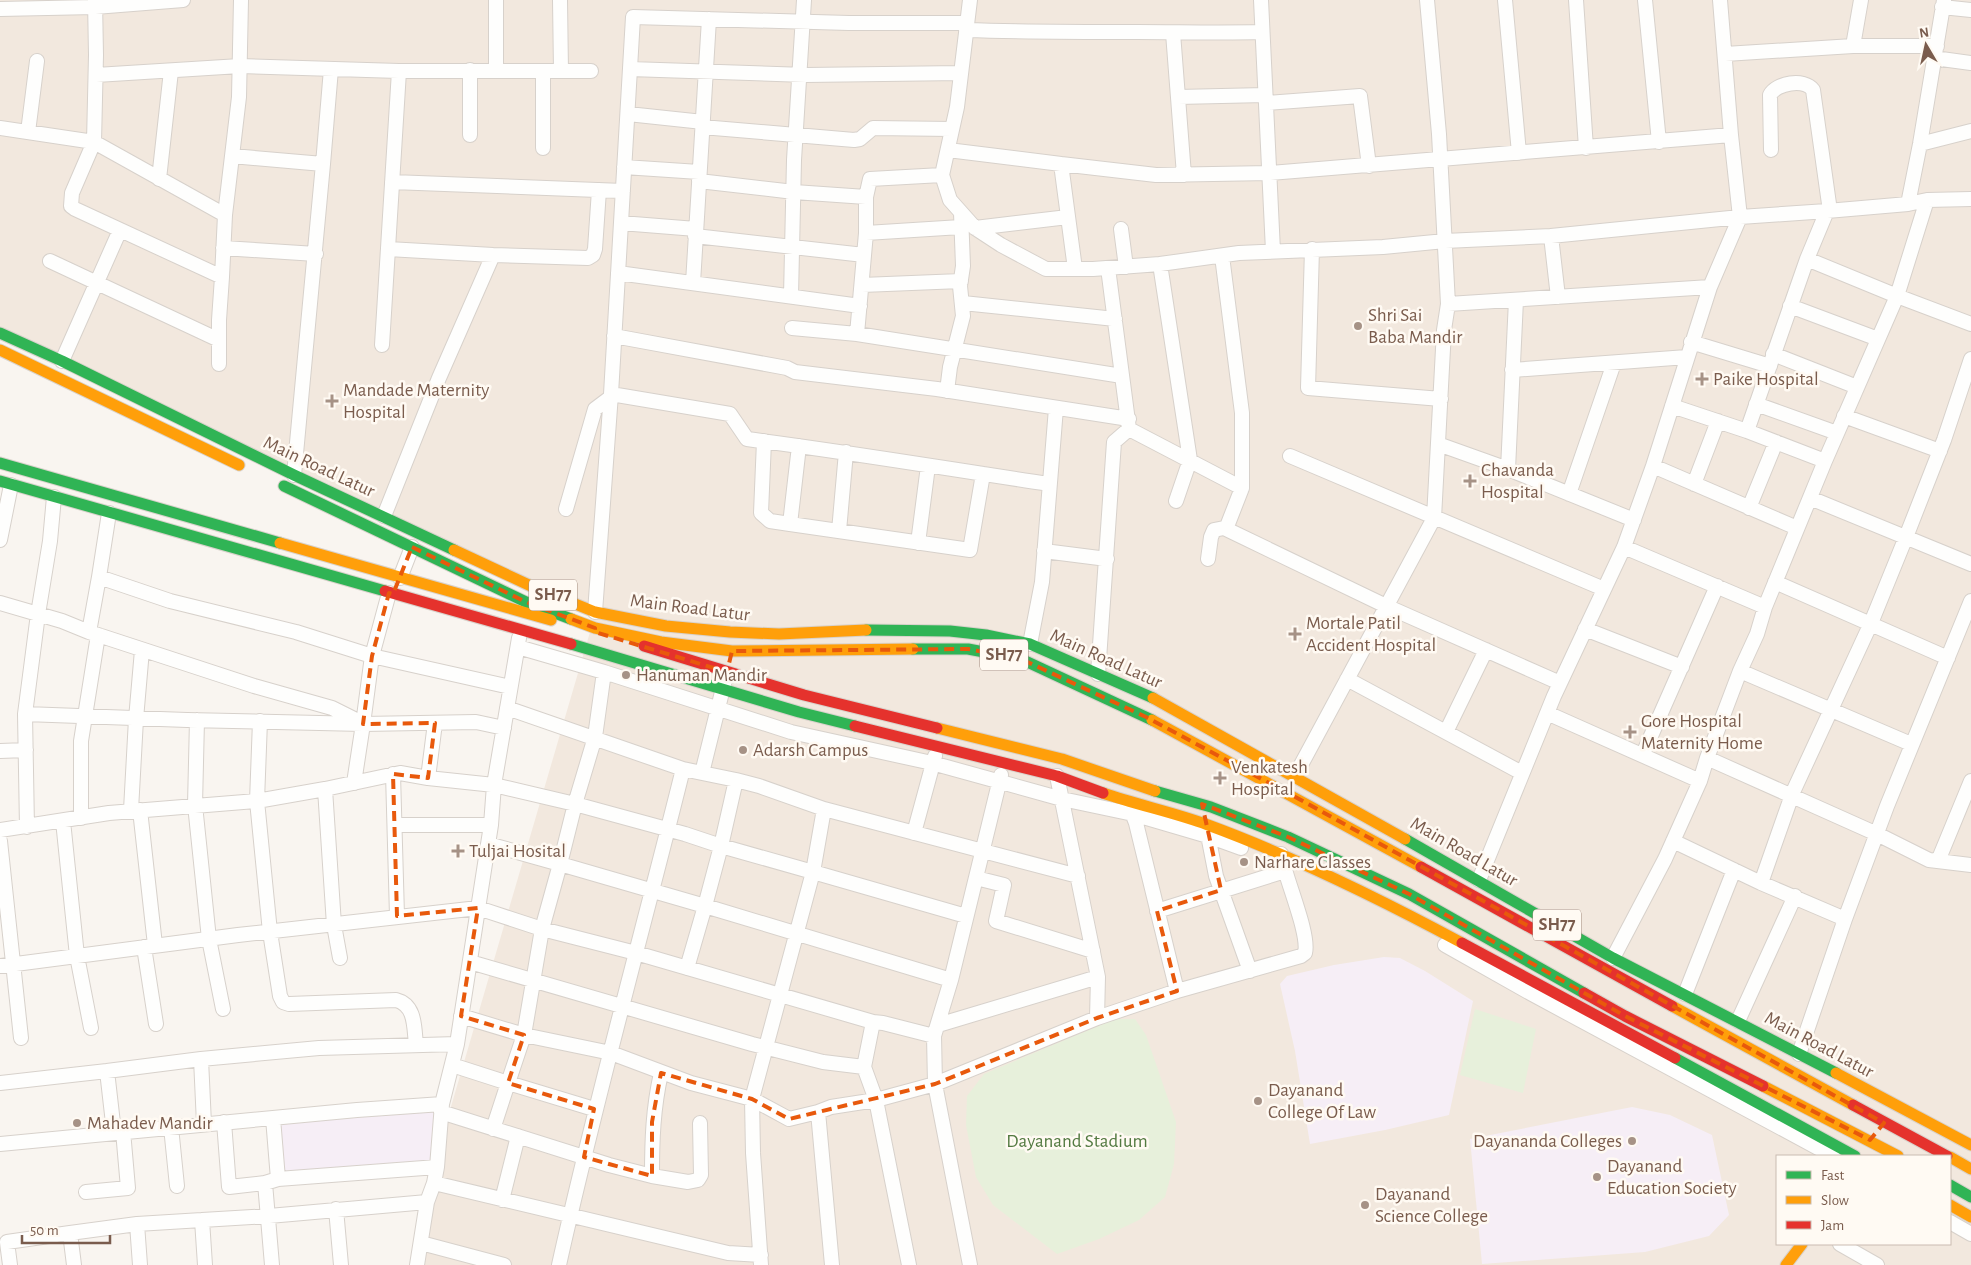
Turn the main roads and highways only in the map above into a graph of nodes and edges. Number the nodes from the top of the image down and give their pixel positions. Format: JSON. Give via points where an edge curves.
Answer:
{"nodes":[{"id":1,"x":0,"y":333,"type":"edge"},
{"id":2,"x":0,"y":350,"type":"edge"},
{"id":3,"x":0,"y":463,"type":"edge"},
{"id":4,"x":247,"y":468,"type":"dead end"},
{"id":5,"x":273,"y":481,"type":"dead end"},
{"id":6,"x":6,"y":483,"type":"edge"},
{"id":7,"x":525,"y":607,"type":"junction"},
{"id":8,"x":595,"y":630,"type":"junction"},
{"id":9,"x":1130,"y":808,"type":"road end"},
{"id":10,"x":1283,"y":863,"type":"road end"},
{"id":11,"x":1431,"y":906,"type":"junction"},
{"id":12,"x":1422,"y":921,"type":"junction"},
{"id":13,"x":1898,"y":1106,"type":"junction"},
{"id":14,"x":1877,"y":1131,"type":"junction"},
{"id":15,"x":1971,"y":1145,"type":"edge"},
{"id":16,"x":1854,"y":1155,"type":"edge"},
{"id":17,"x":1857,"y":1155,"type":"edge"},
{"id":18,"x":1897,"y":1155,"type":"edge"},
{"id":19,"x":1943,"y":1155,"type":"edge"},
{"id":20,"x":1951,"y":1158,"type":"edge"},
{"id":21,"x":1971,"y":1169,"type":"edge"},
{"id":22,"x":1951,"y":1186,"type":"edge"},
{"id":23,"x":1971,"y":1197,"type":"edge"},
{"id":24,"x":1951,"y":1206,"type":"edge"},
{"id":25,"x":1971,"y":1217,"type":"edge"},
{"id":26,"x":1801,"y":1245,"type":"edge"},
{"id":27,"x":1786,"y":1265,"type":"edge"}],
"edges":[{"from":1,"to":13,"type":"main road","name":"Main Road Latur","number":"SH77","via":[[294,475],[531,586],[595,612],[666,626],[730,632],[950,631],[986,634],[1030,644],[1148,695],[1613,958]]},
{"from":2,"to":4,"type":"main road","name":"Main Road Latur"},
{"from":3,"to":7,"type":"main road","via":[[400,578]]},
{"from":5,"to":7,"type":"main road","name":"Main Road Latur","number":"SH77","via":[[412,547]]},
{"from":6,"to":9,"type":"main road","via":[[799,712],[1057,776]]},
{"from":7,"to":8,"type":"main road","name":"Main Road Latur","number":"SH77"},
{"from":8,"to":11,"type":"main road","via":[[804,695],[1009,744],[1211,807],[1288,837]]},
{"from":8,"to":14,"type":"main road","name":"Main Road Latur","number":"SH77","via":[[732,651],[968,649],[1021,659],[1146,718],[1299,799]]},
{"from":10,"to":12,"type":"main road"},
{"from":11,"to":12,"type":"main road"},
{"from":11,"to":14,"type":"main road","via":[[1625,1016]]},
{"from":12,"to":16,"type":"main road"},
{"from":13,"to":14,"type":"main road"},
{"from":13,"to":15,"type":"main road","name":"Main Road Latur","number":"SH77"},
{"from":14,"to":17,"type":"main road"},
{"from":14,"to":18,"type":"main road"},
{"from":14,"to":19,"type":"main road","name":"Main Road Latur","number":"SH77"},
{"from":20,"to":21,"type":"main road","name":"Main Road Latur","number":"SH77"},
{"from":22,"to":23,"type":"main road"},
{"from":24,"to":25,"type":"main road"},
{"from":26,"to":27,"type":"main road"}]}
